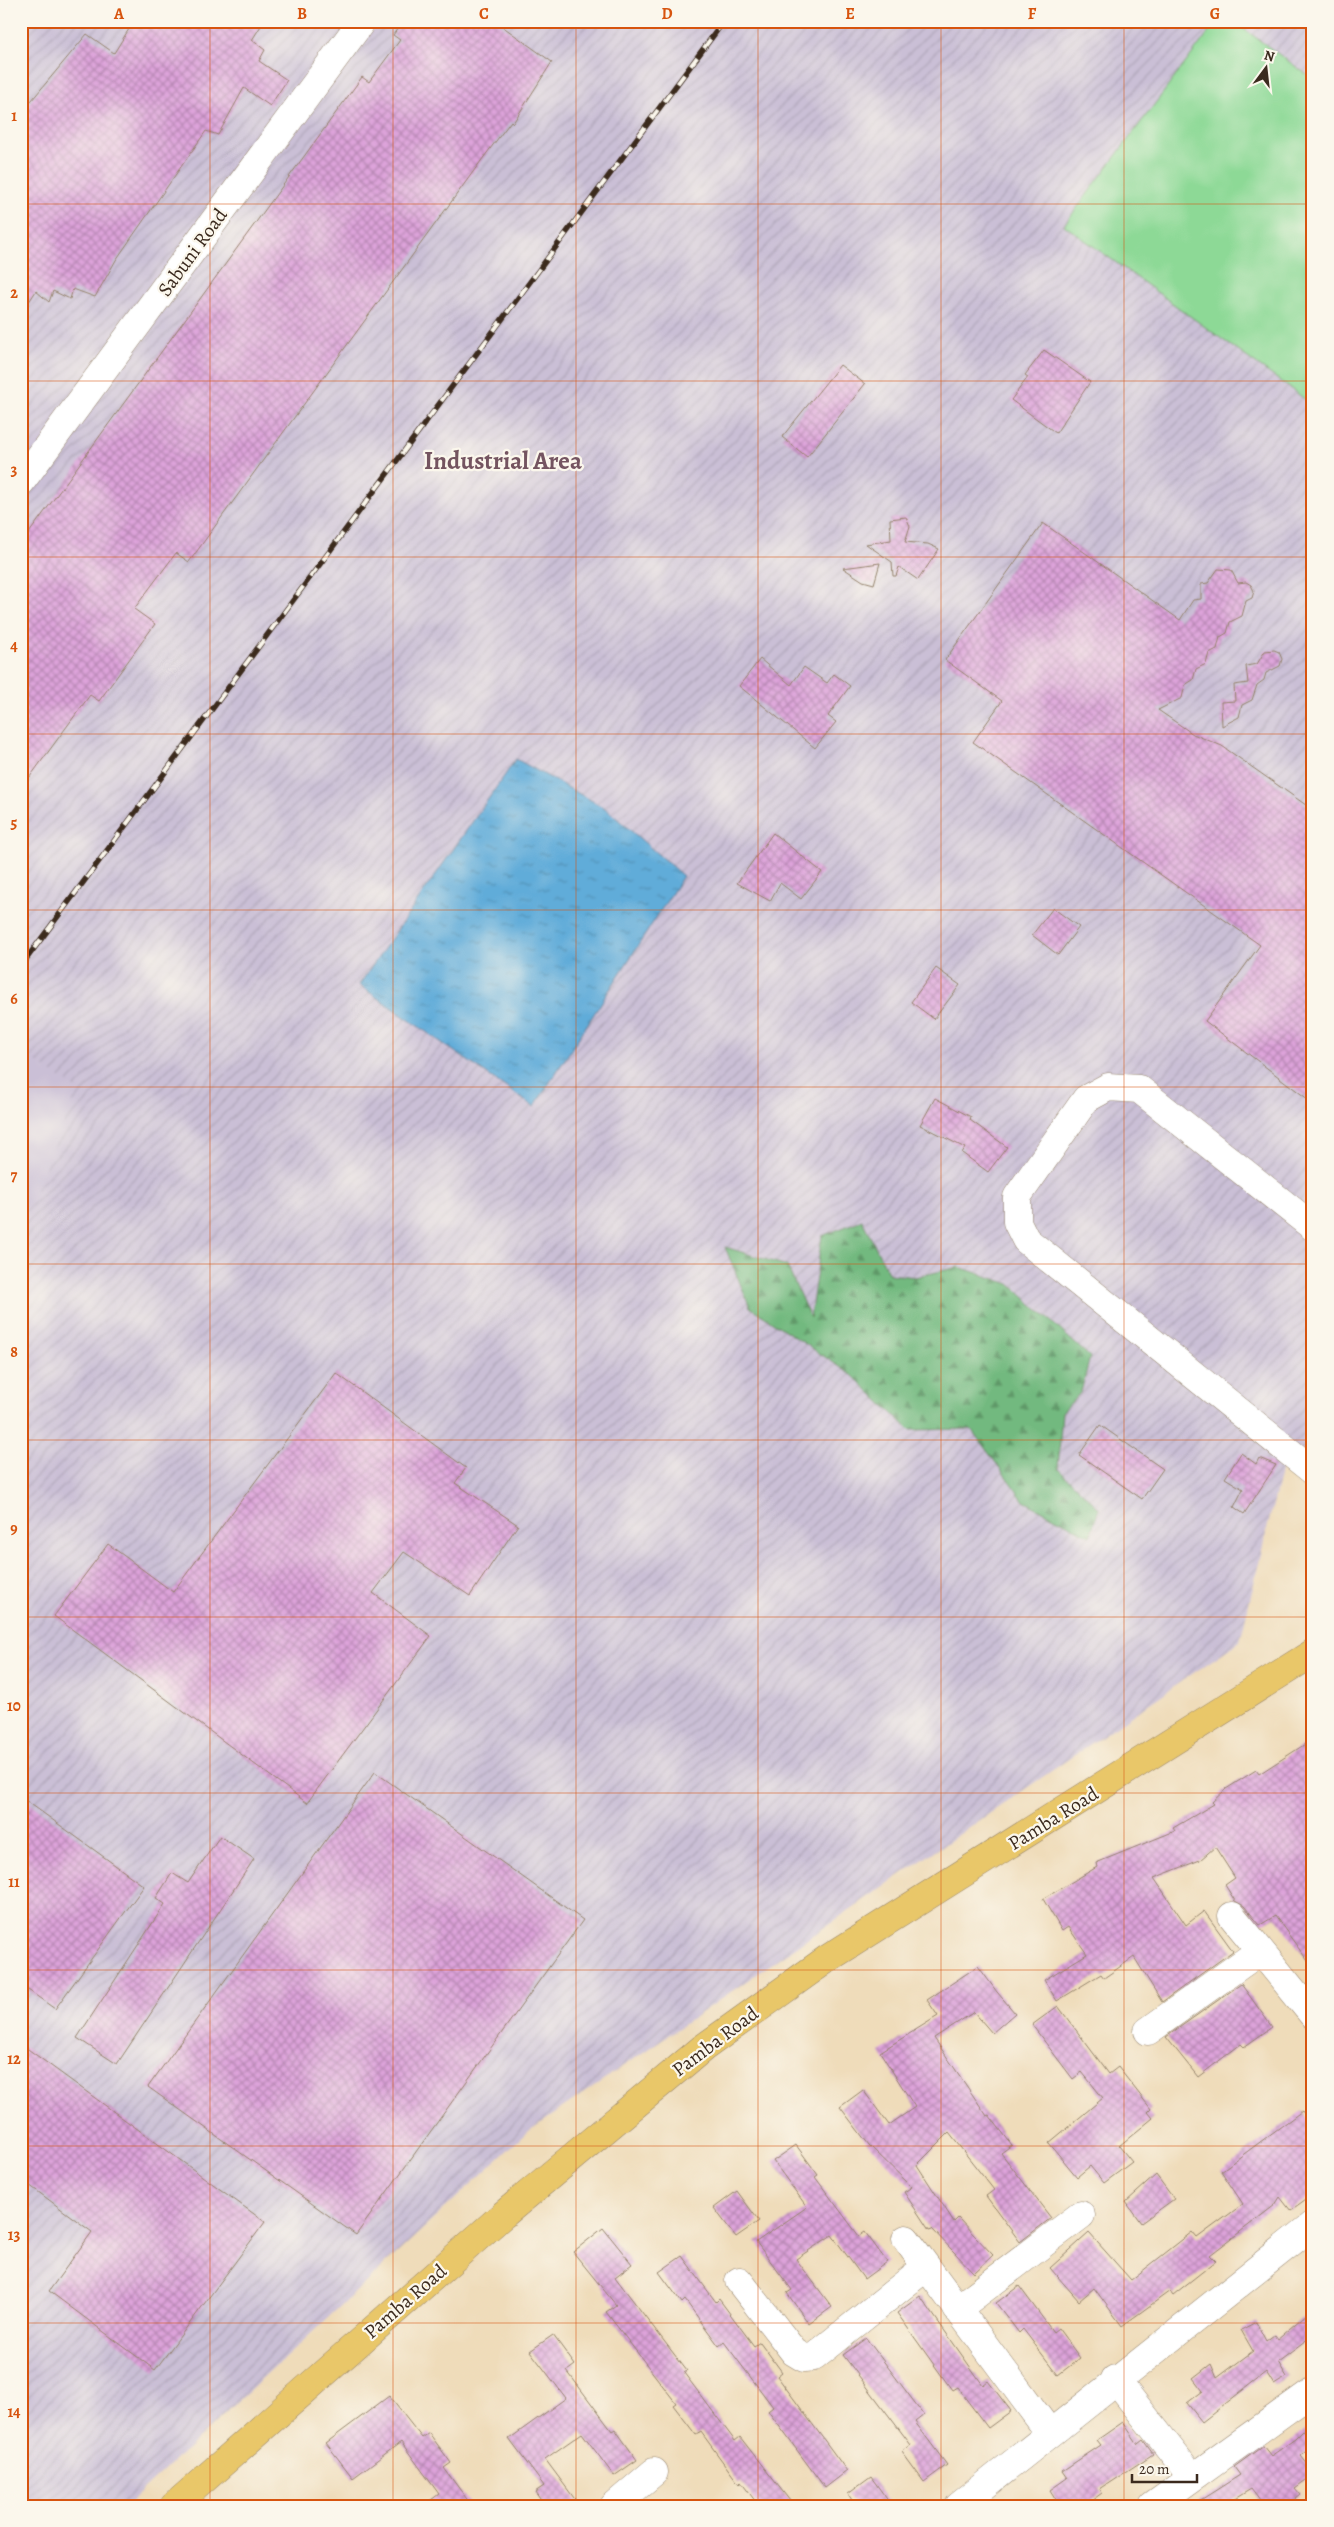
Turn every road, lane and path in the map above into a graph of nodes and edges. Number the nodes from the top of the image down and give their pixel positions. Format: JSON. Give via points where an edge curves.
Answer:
{"nodes":[{"id":1,"x":362,"y":21,"type":"edge"},
{"id":2,"x":21,"y":482,"type":"edge"},
{"id":3,"x":1313,"y":1228,"type":"edge"},
{"id":4,"x":1313,"y":1471,"type":"edge"},
{"id":5,"x":1313,"y":1653,"type":"edge"},
{"id":6,"x":1232,"y":1916,"type":"dead end"},
{"id":7,"x":1260,"y":1951,"type":"junction"},
{"id":8,"x":1313,"y":2015,"type":"edge"},
{"id":9,"x":1148,"y":2031,"type":"dead end"},
{"id":10,"x":1081,"y":2215,"type":"dead end"},
{"id":11,"x":1313,"y":2225,"type":"edge"},
{"id":12,"x":906,"y":2239,"type":"dead end"},
{"id":13,"x":926,"y":2267,"type":"junction"},
{"id":14,"x":739,"y":2281,"type":"dead end"},
{"id":15,"x":957,"y":2309,"type":"junction"},
{"id":16,"x":1116,"y":2380,"type":"junction"},
{"id":17,"x":1313,"y":2391,"type":"edge"},
{"id":18,"x":1049,"y":2432,"type":"junction"},
{"id":19,"x":654,"y":2472,"type":"dead end"},
{"id":20,"x":1192,"y":2477,"type":"junction"},
{"id":21,"x":174,"y":2506,"type":"edge"},
{"id":22,"x":614,"y":2506,"type":"edge"},
{"id":23,"x":959,"y":2506,"type":"edge"},
{"id":24,"x":1153,"y":2506,"type":"edge"}],
"edges":[{"from":1,"to":2,"type":"street","name":"Sabuni Road"},
{"from":3,"to":4,"type":"street","via":[[1140,1089],[1108,1087],[1086,1099],[1017,1196],[1017,1222],[1026,1240]]},
{"from":5,"to":21,"type":"main road","name":"Pamba Road","via":[[827,1959],[702,2048],[503,2215]]},
{"from":6,"to":7,"type":"street"},
{"from":7,"to":8,"type":"street"},
{"from":7,"to":9,"type":"street"},
{"from":10,"to":15,"type":"street"},
{"from":11,"to":16,"type":"street"},
{"from":12,"to":13,"type":"street"},
{"from":13,"to":14,"type":"street","via":[[814,2357],[804,2358],[794,2352]]},
{"from":13,"to":15,"type":"street"},
{"from":15,"to":18,"type":"street"},
{"from":16,"to":18,"type":"street"},
{"from":16,"to":20,"type":"street"},
{"from":17,"to":20,"type":"street"},
{"from":18,"to":23,"type":"street"},
{"from":19,"to":22,"type":"street"},
{"from":20,"to":24,"type":"street"}]}
